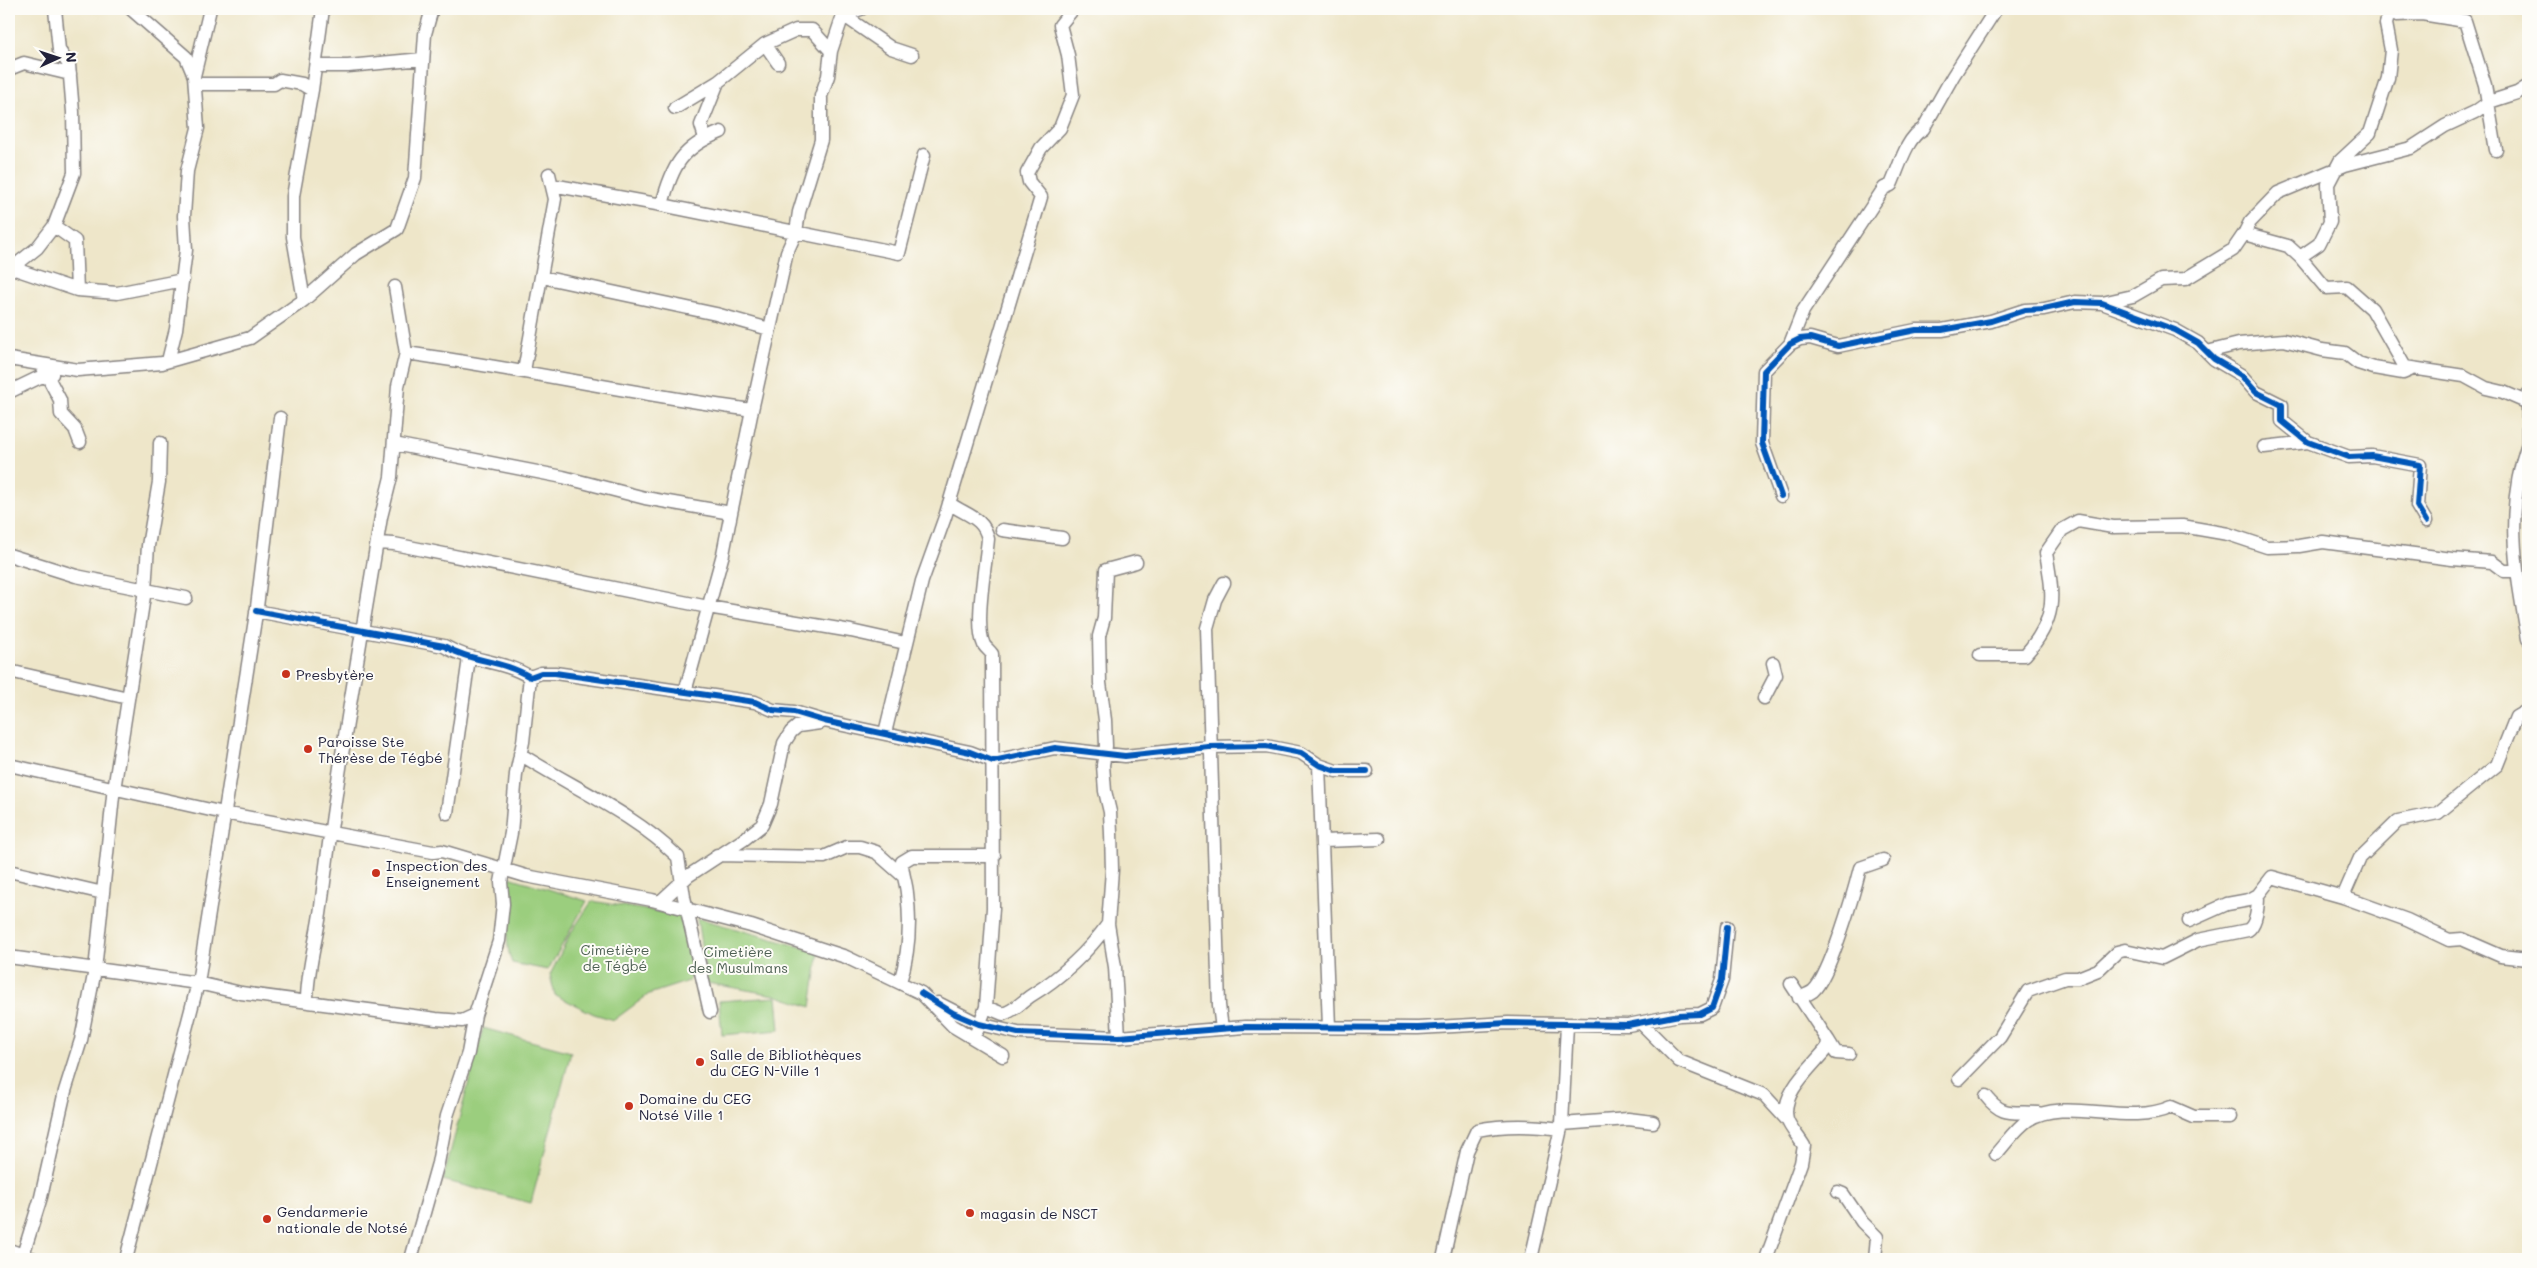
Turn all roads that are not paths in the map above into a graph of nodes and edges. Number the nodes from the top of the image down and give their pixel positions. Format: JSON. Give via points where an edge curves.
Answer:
{"nodes":[{"id":1,"x":55,"y":9,"type":"edge"},
{"id":2,"x":131,"y":9,"type":"edge"},
{"id":3,"x":210,"y":9,"type":"edge"},
{"id":4,"x":323,"y":9,"type":"edge"},
{"id":5,"x":432,"y":9,"type":"edge"},
{"id":6,"x":861,"y":9,"type":"edge"},
{"id":7,"x":1073,"y":9,"type":"edge"},
{"id":8,"x":1996,"y":9,"type":"edge"},
{"id":9,"x":2390,"y":10,"type":"edge"},
{"id":10,"x":843,"y":15,"type":"junction"},
{"id":11,"x":765,"y":44,"type":"junction"},
{"id":12,"x":830,"y":51,"type":"junction"},
{"id":13,"x":912,"y":55,"type":"dead end"},
{"id":14,"x":423,"y":59,"type":"junction"},
{"id":15,"x":778,"y":63,"type":"dead end"},
{"id":16,"x":316,"y":66,"type":"junction"},
{"id":17,"x":9,"y":69,"type":"edge"},
{"id":18,"x":70,"y":74,"type":"junction"},
{"id":19,"x":195,"y":80,"type":"junction"},
{"id":20,"x":718,"y":82,"type":"junction"},
{"id":21,"x":2528,"y":86,"type":"edge"},
{"id":22,"x":312,"y":90,"type":"junction"},
{"id":23,"x":2489,"y":102,"type":"junction"},
{"id":24,"x":675,"y":108,"type":"dead end"},
{"id":25,"x":721,"y":132,"type":"dead end"},
{"id":26,"x":705,"y":138,"type":"junction"},
{"id":27,"x":2496,"y":150,"type":"dead end"},
{"id":28,"x":924,"y":155,"type":"dead end"},
{"id":29,"x":2336,"y":170,"type":"junction"},
{"id":30,"x":662,"y":204,"type":"junction"},
{"id":31,"x":54,"y":226,"type":"junction"},
{"id":32,"x":796,"y":232,"type":"junction"},
{"id":33,"x":2244,"y":234,"type":"junction"},
{"id":34,"x":2300,"y":257,"type":"junction"},
{"id":35,"x":11,"y":269,"type":"edge"},
{"id":36,"x":542,"y":277,"type":"junction"},
{"id":37,"x":182,"y":280,"type":"junction"},
{"id":38,"x":395,"y":287,"type":"dead end"},
{"id":39,"x":77,"y":290,"type":"junction"},
{"id":40,"x":304,"y":300,"type":"junction"},
{"id":41,"x":2102,"y":303,"type":"junction"},
{"id":42,"x":770,"y":329,"type":"junction"},
{"id":43,"x":1790,"y":344,"type":"junction"},
{"id":44,"x":2207,"y":352,"type":"junction"},
{"id":45,"x":406,"y":353,"type":"junction"},
{"id":46,"x":9,"y":359,"type":"edge"},
{"id":47,"x":168,"y":361,"type":"junction"},
{"id":48,"x":43,"y":370,"type":"junction"},
{"id":49,"x":2410,"y":370,"type":"junction"},
{"id":50,"x":524,"y":371,"type":"junction"},
{"id":51,"x":9,"y":392,"type":"edge"},
{"id":52,"x":2527,"y":398,"type":"edge"},
{"id":53,"x":752,"y":410,"type":"junction"},
{"id":54,"x":280,"y":418,"type":"dead end"},
{"id":55,"x":80,"y":442,"type":"dead end"},
{"id":56,"x":2308,"y":442,"type":"junction"},
{"id":57,"x":160,"y":443,"type":"dead end"},
{"id":58,"x":2528,"y":443,"type":"edge"},
{"id":59,"x":394,"y":444,"type":"junction"},
{"id":60,"x":2264,"y":447,"type":"dead end"},
{"id":61,"x":1781,"y":496,"type":"dead end"},
{"id":62,"x":949,"y":503,"type":"junction"},
{"id":63,"x":731,"y":513,"type":"junction"},
{"id":64,"x":2426,"y":521,"type":"dead end"},
{"id":65,"x":1002,"y":530,"type":"dead end"},
{"id":66,"x":1062,"y":538,"type":"dead end"},
{"id":67,"x":377,"y":543,"type":"junction"},
{"id":68,"x":9,"y":555,"type":"edge"},
{"id":69,"x":1136,"y":562,"type":"dead end"},
{"id":70,"x":2517,"y":571,"type":"junction"},
{"id":71,"x":1224,"y":583,"type":"dead end"},
{"id":72,"x":145,"y":590,"type":"junction"},
{"id":73,"x":186,"y":598,"type":"dead end"},
{"id":74,"x":708,"y":607,"type":"junction"},
{"id":75,"x":256,"y":611,"type":"junction"},
{"id":76,"x":362,"y":631,"type":"junction"},
{"id":77,"x":2528,"y":639,"type":"edge"},
{"id":78,"x":905,"y":643,"type":"junction"},
{"id":79,"x":1980,"y":656,"type":"dead end"},
{"id":80,"x":469,"y":658,"type":"junction"},
{"id":81,"x":1773,"y":663,"type":"dead end"},
{"id":82,"x":9,"y":671,"type":"edge"},
{"id":83,"x":530,"y":677,"type":"junction"},
{"id":84,"x":685,"y":692,"type":"junction"},
{"id":85,"x":128,"y":698,"type":"junction"},
{"id":86,"x":1764,"y":698,"type":"dead end"},
{"id":87,"x":2528,"y":710,"type":"edge"},
{"id":88,"x":824,"y":721,"type":"junction"},
{"id":89,"x":885,"y":733,"type":"junction"},
{"id":90,"x":1209,"y":747,"type":"junction"},
{"id":91,"x":520,"y":754,"type":"junction"},
{"id":92,"x":1104,"y":754,"type":"junction"},
{"id":93,"x":993,"y":760,"type":"junction"},
{"id":94,"x":9,"y":765,"type":"edge"},
{"id":95,"x":1319,"y":765,"type":"junction"},
{"id":96,"x":1367,"y":771,"type":"dead end"},
{"id":97,"x":114,"y":789,"type":"junction"},
{"id":98,"x":224,"y":813,"type":"junction"},
{"id":99,"x":447,"y":813,"type":"dead end"},
{"id":100,"x":330,"y":833,"type":"junction"},
{"id":101,"x":1379,"y":839,"type":"dead end"},
{"id":102,"x":1323,"y":841,"type":"junction"},
{"id":103,"x":717,"y":855,"type":"junction"},
{"id":104,"x":994,"y":856,"type":"junction"},
{"id":105,"x":1883,"y":860,"type":"dead end"},
{"id":106,"x":503,"y":870,"type":"junction"},
{"id":107,"x":9,"y":871,"type":"edge"},
{"id":108,"x":902,"y":875,"type":"junction"},
{"id":109,"x":682,"y":882,"type":"junction"},
{"id":110,"x":103,"y":893,"type":"junction"},
{"id":111,"x":2258,"y":895,"type":"junction"},
{"id":112,"x":2343,"y":897,"type":"junction"},
{"id":113,"x":660,"y":902,"type":"junction"},
{"id":114,"x":688,"y":910,"type":"junction"},
{"id":115,"x":2189,"y":921,"type":"dead end"},
{"id":116,"x":1108,"y":924,"type":"junction"},
{"id":117,"x":1727,"y":926,"type":"dead end"},
{"id":118,"x":9,"y":956,"type":"edge"},
{"id":119,"x":2528,"y":959,"type":"edge"},
{"id":120,"x":94,"y":970,"type":"junction"},
{"id":121,"x":900,"y":982,"type":"junction"},
{"id":122,"x":198,"y":983,"type":"junction"},
{"id":123,"x":1791,"y":984,"type":"dead end"},
{"id":124,"x":921,"y":992,"type":"junction"},
{"id":125,"x":1799,"y":998,"type":"junction"},
{"id":126,"x":307,"y":1001,"type":"junction"},
{"id":127,"x":986,"y":1007,"type":"junction"},
{"id":128,"x":710,"y":1012,"type":"dead end"},
{"id":129,"x":475,"y":1015,"type":"junction"},
{"id":130,"x":1641,"y":1022,"type":"junction"},
{"id":131,"x":979,"y":1024,"type":"junction"},
{"id":132,"x":1567,"y":1025,"type":"junction"},
{"id":133,"x":1329,"y":1027,"type":"junction"},
{"id":134,"x":1222,"y":1029,"type":"junction"},
{"id":135,"x":1119,"y":1037,"type":"junction"},
{"id":136,"x":974,"y":1039,"type":"junction"},
{"id":137,"x":1828,"y":1040,"type":"junction"},
{"id":138,"x":1836,"y":1053,"type":"junction"},
{"id":139,"x":1849,"y":1054,"type":"dead end"},
{"id":140,"x":1003,"y":1056,"type":"dead end"},
{"id":141,"x":1818,"y":1058,"type":"junction"},
{"id":142,"x":1959,"y":1079,"type":"dead end"},
{"id":143,"x":1986,"y":1096,"type":"dead end"},
{"id":144,"x":2048,"y":1113,"type":"junction"},
{"id":145,"x":2230,"y":1117,"type":"dead end"},
{"id":146,"x":1788,"y":1121,"type":"junction"},
{"id":147,"x":1652,"y":1122,"type":"dead end"},
{"id":148,"x":1561,"y":1126,"type":"junction"},
{"id":149,"x":1996,"y":1154,"type":"dead end"},
{"id":150,"x":1838,"y":1192,"type":"dead end"},
{"id":151,"x":9,"y":1250,"type":"edge"},
{"id":152,"x":29,"y":1257,"type":"edge"},
{"id":153,"x":126,"y":1259,"type":"edge"},
{"id":154,"x":411,"y":1259,"type":"edge"},
{"id":155,"x":1443,"y":1259,"type":"edge"},
{"id":156,"x":1530,"y":1259,"type":"edge"},
{"id":157,"x":1766,"y":1259,"type":"edge"},
{"id":158,"x":1875,"y":1259,"type":"edge"}],
"edges":[{"from":1,"to":18,"type":"street","via":[[59,50],[69,65]]},
{"from":2,"to":19,"type":"street","via":[[186,57]]},
{"from":3,"to":19,"type":"street"},
{"from":4,"to":16,"type":"street"},
{"from":5,"to":14,"type":"street"},
{"from":6,"to":10,"type":"street"},
{"from":7,"to":62,"type":"street","via":[[1060,25],[1073,94],[1060,128],[1041,148],[1027,173],[1029,182],[1041,196]]},
{"from":8,"to":43,"type":"street","via":[[1924,129],[1918,131],[1904,153],[1891,185],[1884,188],[1803,311]]},
{"from":9,"to":23,"type":"street","via":[[2397,16],[2422,14],[2465,21]]},
{"from":9,"to":29,"type":"street","via":[[2386,24],[2391,50],[2388,78],[2370,133],[2340,161]]},
{"from":10,"to":12,"type":"street"},
{"from":10,"to":13,"type":"street","via":[[891,48]]},
{"from":11,"to":12,"type":"street","via":[[796,30],[812,30]]},
{"from":11,"to":15,"type":"street"},
{"from":11,"to":20,"type":"street"},
{"from":12,"to":32,"type":"street","via":[[828,76],[820,96],[821,140],[801,203]]},
{"from":14,"to":16,"type":"street"},
{"from":14,"to":40,"type":"street","via":[[415,178],[397,230],[356,254]]},
{"from":16,"to":22,"type":"street"},
{"from":17,"to":18,"type":"street","via":[[24,63]]},
{"from":18,"to":31,"type":"street","via":[[74,173]]},
{"from":19,"to":22,"type":"street","via":[[274,84],[280,80],[302,84]]},
{"from":19,"to":37,"type":"street","via":[[198,128],[187,170]]},
{"from":20,"to":24,"type":"street"},
{"from":20,"to":26,"type":"street","via":[[701,125]]},
{"from":21,"to":23,"type":"street","via":[[2518,93]]},
{"from":22,"to":40,"type":"street","via":[[293,196],[293,237]]},
{"from":23,"to":27,"type":"street"},
{"from":23,"to":29,"type":"street","via":[[2411,148]]},
{"from":25,"to":26,"type":"street"},
{"from":26,"to":30,"type":"street","via":[[683,154],[669,176]]},
{"from":28,"to":32,"type":"street","via":[[899,253]]},
{"from":29,"to":33,"type":"street","via":[[2278,193],[2250,222]]},
{"from":29,"to":34,"type":"street","via":[[2328,184],[2330,222],[2319,244]]},
{"from":30,"to":32,"type":"street"},
{"from":30,"to":36,"type":"street","via":[[550,180],[555,199]]},
{"from":31,"to":35,"type":"street","via":[[37,248]]},
{"from":31,"to":39,"type":"street","via":[[75,241]]},
{"from":32,"to":42,"type":"street","via":[[787,252]]},
{"from":33,"to":34,"type":"street","via":[[2288,246]]},
{"from":33,"to":41,"type":"street","via":[[2232,250],[2186,278],[2161,280],[2133,296]]},
{"from":34,"to":49,"type":"street","via":[[2326,288],[2347,287],[2372,309],[2405,367]]},
{"from":35,"to":39,"type":"street"},
{"from":36,"to":42,"type":"street","via":[[716,314]]},
{"from":36,"to":50,"type":"street"},
{"from":37,"to":39,"type":"street","via":[[117,294]]},
{"from":37,"to":47,"type":"street"},
{"from":38,"to":45,"type":"street"},
{"from":40,"to":47,"type":"street","via":[[250,338]]},
{"from":41,"to":43,"type":"street","via":[[2075,302],[2025,310],[1991,322],[1942,330],[1916,330],[1838,346],[1810,338]]},
{"from":41,"to":44,"type":"street","via":[[2176,330]]},
{"from":42,"to":53,"type":"street"},
{"from":43,"to":61,"type":"street","via":[[1764,371],[1762,443]]},
{"from":44,"to":49,"type":"street","via":[[2240,344],[2284,340],[2345,353],[2358,363],[2374,368],[2403,373]]},
{"from":44,"to":56,"type":"street","via":[[2241,375],[2256,392],[2282,404],[2282,421]]},
{"from":45,"to":50,"type":"street"},
{"from":45,"to":59,"type":"street","via":[[398,386]]},
{"from":46,"to":48,"type":"street"},
{"from":47,"to":48,"type":"street"},
{"from":48,"to":51,"type":"street"},
{"from":48,"to":55,"type":"street","via":[[60,400],[61,414],[75,429]]},
{"from":49,"to":52,"type":"street","via":[[2464,376],[2486,388]]},
{"from":50,"to":53,"type":"street"},
{"from":52,"to":58,"type":"street"},
{"from":53,"to":63,"type":"street"},
{"from":54,"to":75,"type":"street"},
{"from":56,"to":60,"type":"street"},
{"from":56,"to":64,"type":"street","via":[[2349,456],[2372,456],[2420,465],[2417,506]]},
{"from":57,"to":72,"type":"street","via":[[159,482],[148,546]]},
{"from":58,"to":70,"type":"street","via":[[2520,466],[2513,513]]},
{"from":59,"to":63,"type":"street","via":[[562,477],[645,498]]},
{"from":59,"to":67,"type":"street","via":[[391,477]]},
{"from":62,"to":78,"type":"street"},
{"from":62,"to":93,"type":"street","via":[[979,520],[987,530],[981,630],[984,645],[992,654]]},
{"from":63,"to":74,"type":"street"},
{"from":65,"to":66,"type":"street"},
{"from":67,"to":74,"type":"street","via":[[526,569]]},
{"from":67,"to":76,"type":"street"},
{"from":68,"to":72,"type":"street","via":[[76,576]]},
{"from":69,"to":92,"type":"street","via":[[1106,570],[1104,618],[1099,636]]},
{"from":70,"to":77,"type":"street"},
{"from":70,"to":79,"type":"street","via":[[2504,571],[2492,562],[2323,542],[2267,547],[2228,534],[2182,526],[2113,527],[2078,521],[2062,530],[2046,553],[2053,595],[2047,623],[2037,642],[2024,655]]},
{"from":71,"to":90,"type":"street","via":[[1207,628]]},
{"from":72,"to":73,"type":"street"},
{"from":72,"to":85,"type":"street"},
{"from":74,"to":78,"type":"street"},
{"from":74,"to":84,"type":"street"},
{"from":75,"to":76,"type":"street"},
{"from":75,"to":98,"type":"street"},
{"from":76,"to":80,"type":"street","via":[[444,646]]},
{"from":76,"to":100,"type":"street"},
{"from":78,"to":89,"type":"street"},
{"from":80,"to":83,"type":"street","via":[[517,669]]},
{"from":80,"to":99,"type":"street"},
{"from":81,"to":86,"type":"street","via":[[1776,674]]},
{"from":82,"to":85,"type":"street"},
{"from":83,"to":84,"type":"street","via":[[555,673]]},
{"from":83,"to":91,"type":"street"},
{"from":84,"to":88,"type":"street","via":[[755,702],[773,710]]},
{"from":85,"to":97,"type":"street"},
{"from":87,"to":112,"type":"street","via":[[2516,717],[2497,765],[2438,813],[2398,821],[2360,858]]},
{"from":88,"to":89,"type":"street"},
{"from":88,"to":103,"type":"street","via":[[804,724],[791,732],[784,742],[771,804],[762,825]]},
{"from":89,"to":93,"type":"street"},
{"from":90,"to":92,"type":"street","via":[[1125,756]]},
{"from":90,"to":95,"type":"street","via":[[1286,748]]},
{"from":90,"to":134,"type":"street"},
{"from":91,"to":106,"type":"street","via":[[511,834]]},
{"from":91,"to":109,"type":"street","via":[[612,805],[664,844],[678,857]]},
{"from":92,"to":93,"type":"street","via":[[1055,748]]},
{"from":92,"to":116,"type":"street","via":[[1112,861]]},
{"from":93,"to":104,"type":"street"},
{"from":94,"to":97,"type":"street"},
{"from":95,"to":96,"type":"street","via":[[1336,771]]},
{"from":95,"to":102,"type":"street"},
{"from":97,"to":98,"type":"street"},
{"from":97,"to":110,"type":"street"},
{"from":98,"to":100,"type":"street"},
{"from":98,"to":122,"type":"street"},
{"from":100,"to":106,"type":"street","via":[[442,851]]},
{"from":100,"to":126,"type":"street","via":[[307,977]]},
{"from":101,"to":102,"type":"street"},
{"from":102,"to":133,"type":"street"},
{"from":103,"to":108,"type":"street","via":[[824,857],[848,847],[860,847],[876,852]]},
{"from":103,"to":109,"type":"street"},
{"from":104,"to":108,"type":"street","via":[[912,856],[902,862]]},
{"from":104,"to":127,"type":"street"},
{"from":105,"to":125,"type":"street","via":[[1860,868],[1827,969],[1813,990]]},
{"from":106,"to":113,"type":"street"},
{"from":106,"to":129,"type":"street","via":[[500,941]]},
{"from":107,"to":110,"type":"street"},
{"from":108,"to":121,"type":"street","via":[[907,890],[908,939]]},
{"from":109,"to":113,"type":"street"},
{"from":109,"to":114,"type":"street"},
{"from":110,"to":120,"type":"street"},
{"from":111,"to":112,"type":"street","via":[[2272,877]]},
{"from":111,"to":115,"type":"street","via":[[2227,904]]},
{"from":111,"to":142,"type":"street","via":[[2256,912],[2248,930],[2198,940],[2162,958],[2125,950],[2117,952],[2098,970],[2028,991],[2000,1037]]},
{"from":112,"to":119,"type":"street","via":[[2407,920],[2449,940],[2462,939],[2501,956]]},
{"from":113,"to":114,"type":"street"},
{"from":114,"to":121,"type":"street","via":[[806,942]]},
{"from":114,"to":128,"type":"street"},
{"from":116,"to":127,"type":"street","via":[[1086,951],[1047,988],[1030,996],[1016,1010],[1003,1014]]},
{"from":116,"to":135,"type":"street","via":[[1115,968]]},
{"from":117,"to":130,"type":"street","via":[[1722,980],[1712,1008],[1700,1014]]},
{"from":118,"to":120,"type":"street"},
{"from":120,"to":122,"type":"street"},
{"from":120,"to":152,"type":"street","via":[[81,1040],[65,1091]]},
{"from":121,"to":124,"type":"street"},
{"from":122,"to":126,"type":"street","via":[[241,993]]},
{"from":122,"to":153,"type":"street"},
{"from":123,"to":125,"type":"street"},
{"from":124,"to":131,"type":"street","via":[[952,1013]]},
{"from":124,"to":136,"type":"street","via":[[953,1026]]},
{"from":125,"to":137,"type":"street","via":[[1820,1024]]},
{"from":126,"to":129,"type":"street","via":[[462,1021]]},
{"from":127,"to":131,"type":"street"},
{"from":129,"to":154,"type":"street","via":[[468,1053],[447,1116],[438,1163]]},
{"from":130,"to":132,"type":"street"},
{"from":130,"to":146,"type":"street","via":[[1679,1061],[1764,1095]]},
{"from":131,"to":135,"type":"street","via":[[1018,1033]]},
{"from":131,"to":136,"type":"street"},
{"from":132,"to":133,"type":"street"},
{"from":132,"to":148,"type":"street"},
{"from":133,"to":134,"type":"street"},
{"from":134,"to":135,"type":"street"},
{"from":136,"to":140,"type":"street"},
{"from":137,"to":138,"type":"street"},
{"from":137,"to":141,"type":"street","via":[[1827,1048]]},
{"from":138,"to":139,"type":"street"},
{"from":138,"to":141,"type":"street"},
{"from":141,"to":146,"type":"street","via":[[1791,1090],[1785,1109]]},
{"from":143,"to":144,"type":"street","via":[[1995,1107],[2006,1112]]},
{"from":144,"to":145,"type":"street","via":[[2146,1114],[2170,1107],[2194,1117]]},
{"from":144,"to":149,"type":"street","via":[[2026,1121]]},
{"from":146,"to":157,"type":"street","via":[[1804,1146]]},
{"from":147,"to":148,"type":"street","via":[[1628,1119]]},
{"from":148,"to":155,"type":"street","via":[[1498,1126],[1478,1130],[1467,1151]]},
{"from":148,"to":156,"type":"street"},
{"from":150,"to":158,"type":"street","via":[[1877,1237]]},
{"from":151,"to":152,"type":"street"}]}
